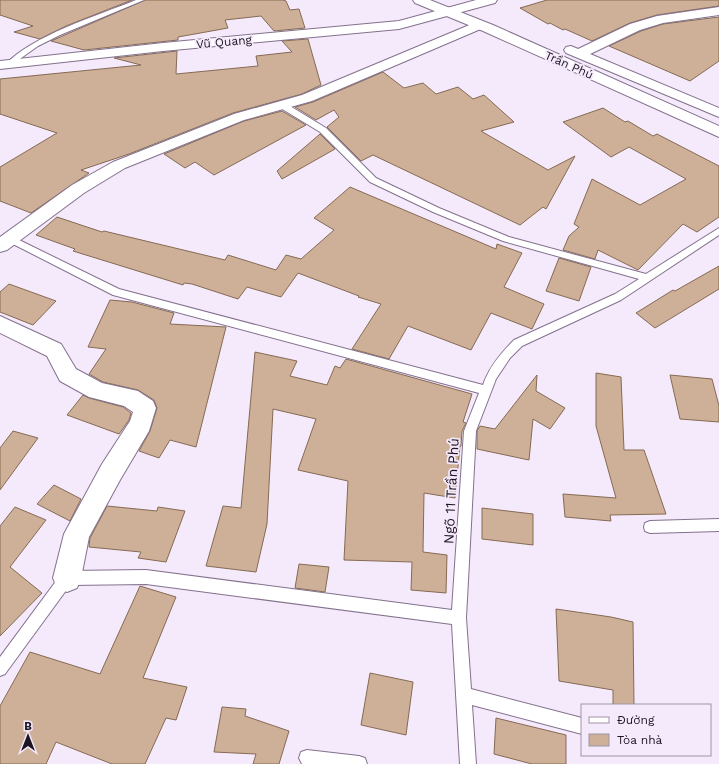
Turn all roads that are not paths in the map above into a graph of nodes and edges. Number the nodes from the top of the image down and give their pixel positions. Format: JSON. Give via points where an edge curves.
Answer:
{"nodes":[{"id":1,"x":141,"y":0,"type":"edge"},
{"id":2,"x":419,"y":0,"type":"edge"},
{"id":3,"x":491,"y":0,"type":"edge"},
{"id":4,"x":463,"y":2,"type":"edge"},
{"id":5,"x":446,"y":11,"type":"junction"},
{"id":6,"x":719,"y":11,"type":"edge"},
{"id":7,"x":484,"y":19,"type":"junction"},
{"id":8,"x":559,"y":44,"type":"dead end"},
{"id":9,"x":580,"y":54,"type":"junction"},
{"id":10,"x":4,"y":65,"type":"edge"},
{"id":11,"x":282,"y":105,"type":"junction"},
{"id":12,"x":719,"y":113,"type":"edge"},
{"id":13,"x":719,"y":132,"type":"edge"},
{"id":14,"x":719,"y":231,"type":"edge"},
{"id":15,"x":5,"y":242,"type":"edge"},
{"id":16,"x":648,"y":278,"type":"junction"},
{"id":17,"x":0,"y":324,"type":"edge"},
{"id":18,"x":486,"y":390,"type":"junction"},
{"id":19,"x":719,"y":525,"type":"edge"},
{"id":20,"x":650,"y":528,"type":"dead end"},
{"id":21,"x":67,"y":578,"type":"junction"},
{"id":22,"x":459,"y":618,"type":"junction"},
{"id":23,"x":2,"y":660,"type":"edge"},
{"id":24,"x":464,"y":695,"type":"junction"},
{"id":25,"x":581,"y":726,"type":"edge"},
{"id":26,"x":307,"y":758,"type":"dead end"},
{"id":27,"x":359,"y":764,"type":"edge"},
{"id":28,"x":468,"y":764,"type":"edge"}],
"edges":[{"from":1,"to":10,"type":"lane","via":[[58,34]]},
{"from":2,"to":5,"type":"main road","name":"Trần Phú"},
{"from":3,"to":4,"type":"main road","name":"Vũ Quang"},
{"from":4,"to":5,"type":"main road","name":"Vũ Quang"},
{"from":4,"to":7,"type":"main road","name":"Trần Phú"},
{"from":5,"to":7,"type":"main road","name":"Trần Phú"},
{"from":5,"to":10,"type":"main road","name":"Vũ Quang","via":[[422,20],[386,26]]},
{"from":6,"to":9,"type":"main road","via":[[661,19],[635,27]]},
{"from":7,"to":11,"type":"main road","via":[[307,98]]},
{"from":7,"to":13,"type":"main road","name":"Trần Phú"},
{"from":8,"to":9,"type":"main road","name":"Trần Phú"},
{"from":9,"to":12,"type":"main road","name":"Trần Phú"},
{"from":11,"to":15,"type":"main road","via":[[239,117],[119,165],[78,189]]},
{"from":11,"to":16,"type":"lane","via":[[323,130],[373,180],[436,210],[506,239]]},
{"from":14,"to":16,"type":"lane","name":"Ngõ 11 Trần Phú"},
{"from":15,"to":18,"type":"lane","via":[[116,292]]},
{"from":16,"to":18,"type":"lane","name":"Ngõ 11 Trần Phú","via":[[618,297],[518,343],[491,376]]},
{"from":17,"to":21,"type":"main road","via":[[54,350],[68,375],[97,391],[130,398],[145,408],[141,424],[110,472],[77,534]]},
{"from":18,"to":22,"type":"lane","name":"Ngõ 11 Trần Phú","via":[[470,431]]},
{"from":19,"to":20,"type":"lane"},
{"from":21,"to":22,"type":"lane","via":[[146,577]]},
{"from":21,"to":23,"type":"lane"},
{"from":22,"to":24,"type":"lane","name":"Ngõ 11 Trần Phú"},
{"from":24,"to":25,"type":"lane"},
{"from":24,"to":28,"type":"lane","name":"Ngõ 11 Trần Phú"},
{"from":26,"to":27,"type":"lane"}]}
